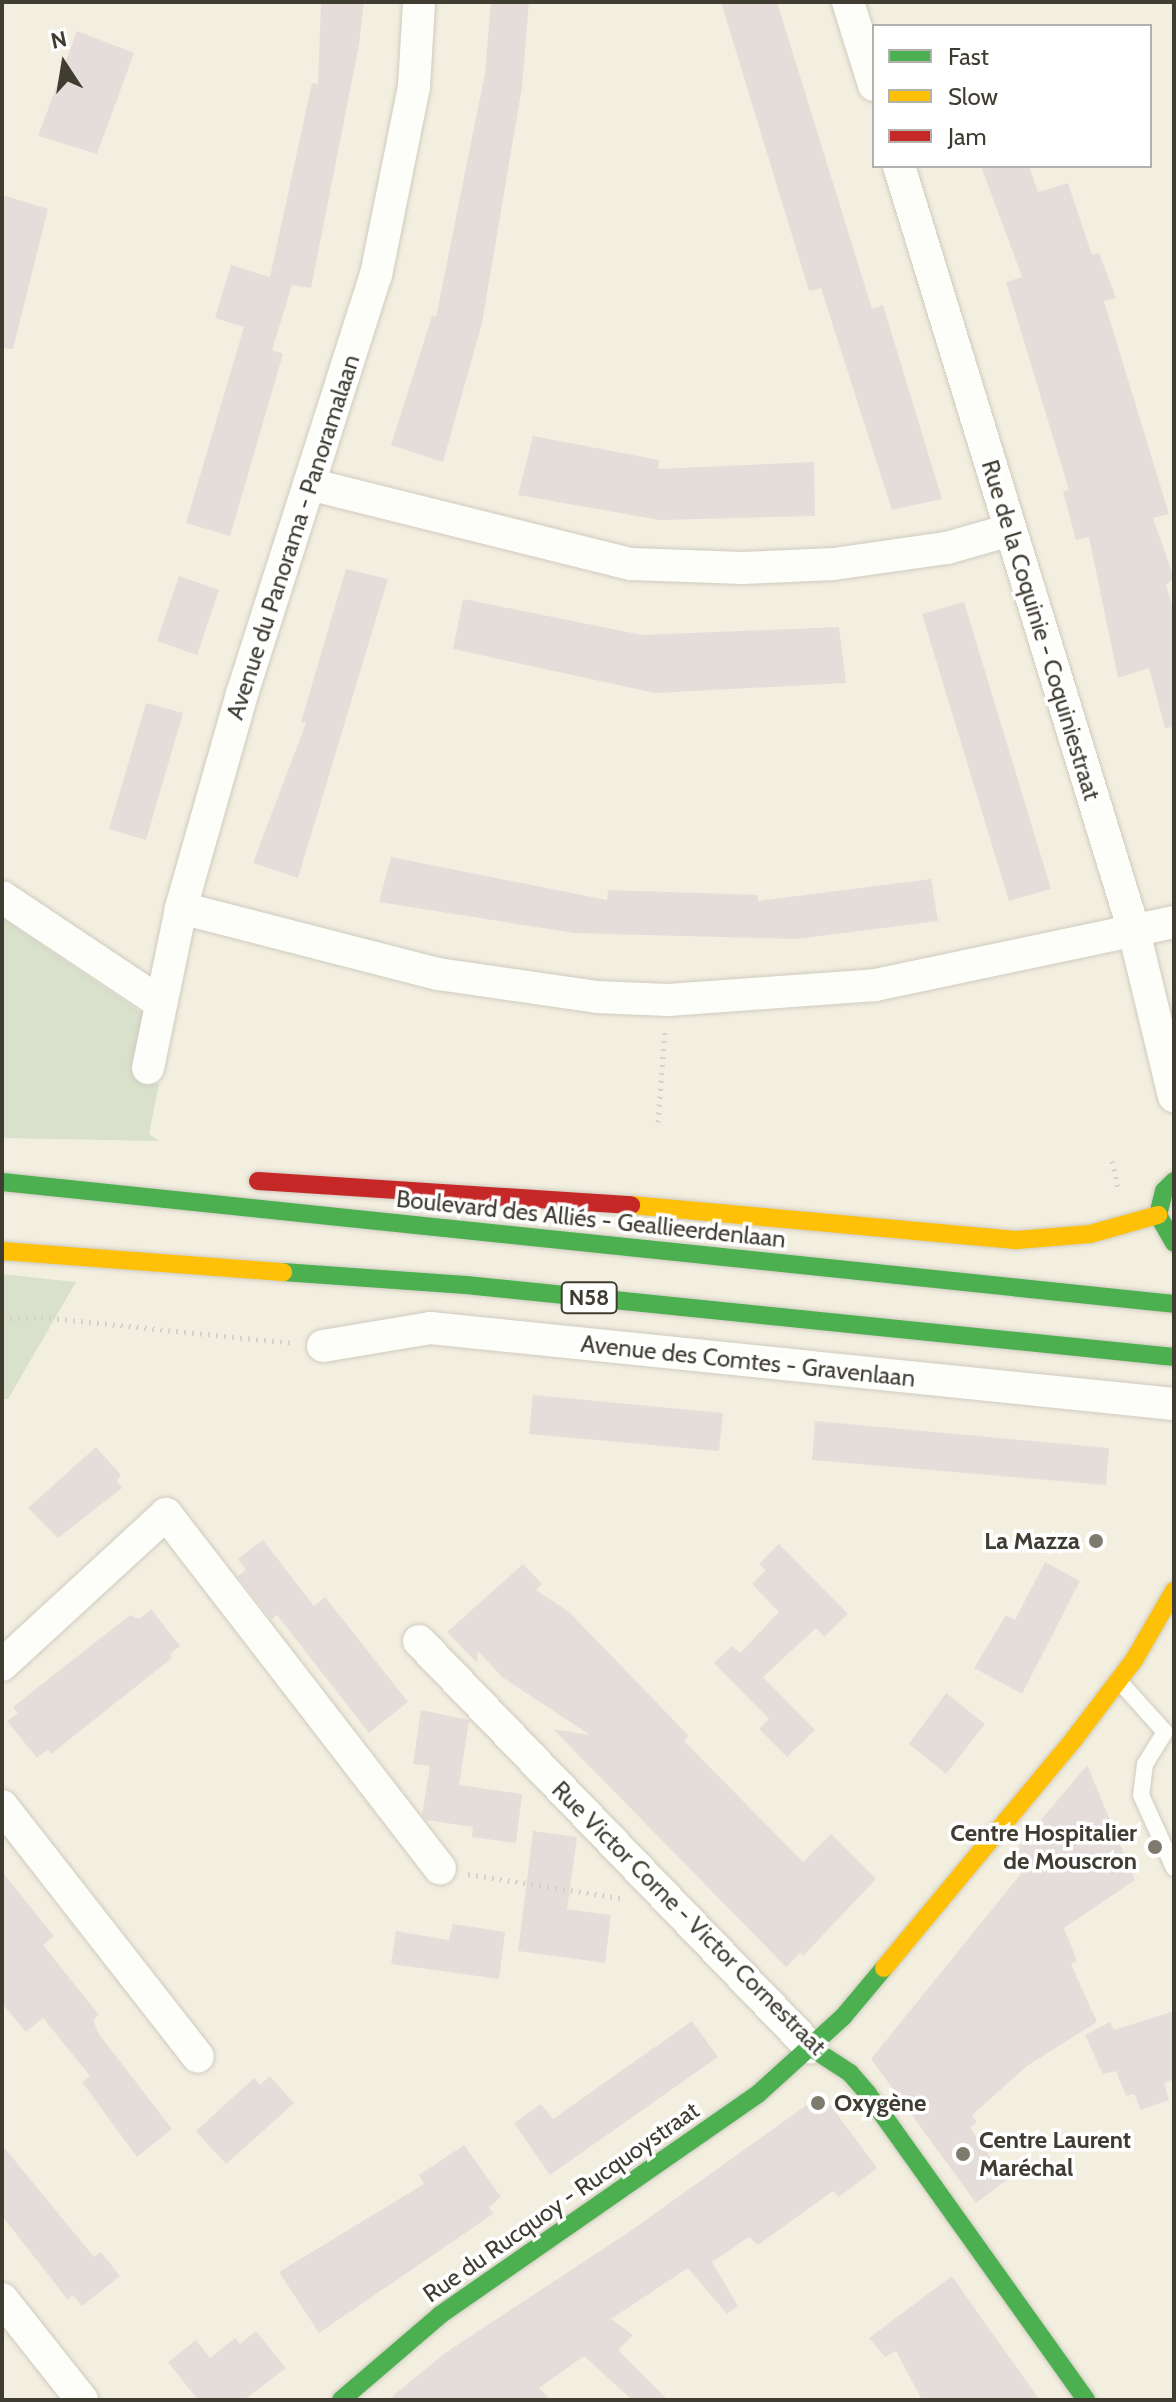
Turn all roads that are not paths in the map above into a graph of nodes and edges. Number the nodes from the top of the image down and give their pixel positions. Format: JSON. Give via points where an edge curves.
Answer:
{"nodes":[{"id":1,"x":419,"y":2,"type":"edge"},
{"id":2,"x":848,"y":2,"type":"edge"},
{"id":3,"x":872,"y":79,"type":"edge"},
{"id":4,"x":900,"y":168,"type":"edge"},
{"id":5,"x":309,"y":484,"type":"junction"},
{"id":6,"x":1010,"y":530,"type":"junction"},
{"id":7,"x":2,"y":897,"type":"edge"},
{"id":8,"x":181,"y":908,"type":"junction"},
{"id":9,"x":1174,"y":922,"type":"edge"},
{"id":10,"x":1134,"y":931,"type":"junction"},
{"id":11,"x":161,"y":1003,"type":"junction"},
{"id":12,"x":148,"y":1068,"type":"dead end"},
{"id":13,"x":1174,"y":1096,"type":"edge"},
{"id":14,"x":174,"y":1179,"type":"dead end"},
{"id":15,"x":1173,"y":1179,"type":"edge"},
{"id":16,"x":235,"y":1180,"type":"dead end"},
{"id":17,"x":2,"y":1182,"type":"edge"},
{"id":18,"x":63,"y":1188,"type":"junction"},
{"id":19,"x":1158,"y":1215,"type":"junction"},
{"id":20,"x":1174,"y":1243,"type":"edge"},
{"id":21,"x":2,"y":1251,"type":"edge"},
{"id":22,"x":1174,"y":1304,"type":"edge"},
{"id":23,"x":323,"y":1346,"type":"road end"},
{"id":24,"x":1174,"y":1357,"type":"edge"},
{"id":25,"x":1174,"y":1404,"type":"edge"},
{"id":26,"x":1174,"y":1591,"type":"edge"},
{"id":27,"x":419,"y":1641,"type":"dead end"},
{"id":28,"x":7,"y":1652,"type":"edge"},
{"id":29,"x":1119,"y":1681,"type":"junction"},
{"id":30,"x":2,"y":1806,"type":"edge"},
{"id":31,"x":1174,"y":1868,"type":"edge"},
{"id":32,"x":440,"y":1869,"type":"road end"},
{"id":33,"x":810,"y":2047,"type":"junction"},
{"id":34,"x":198,"y":2057,"type":"dead end"},
{"id":35,"x":2,"y":2299,"type":"edge"},
{"id":36,"x":82,"y":2400,"type":"edge"},
{"id":37,"x":341,"y":2400,"type":"edge"},
{"id":38,"x":1086,"y":2400,"type":"edge"}],
"edges":[{"from":1,"to":5,"type":"street","name":"Avenue du Panorama - Panoramalaan","via":[[414,87],[376,275]]},
{"from":2,"to":3,"type":"street"},
{"from":4,"to":6,"type":"street","name":"Rue de la Coquinie - Coquiniestraat"},
{"from":5,"to":6,"type":"street","via":[[520,541],[631,564],[834,564],[947,548]]},
{"from":5,"to":8,"type":"street","name":"Avenue du Panorama - Panoramalaan"},
{"from":6,"to":10,"type":"street","name":"Rue de la Coquinie - Coquiniestraat"},
{"from":7,"to":11,"type":"street"},
{"from":8,"to":10,"type":"street","via":[[438,974],[569,994],[668,1000],[875,985]]},
{"from":8,"to":11,"type":"street","name":"Avenue du Panorama - Panoramalaan"},
{"from":9,"to":10,"type":"street"},
{"from":10,"to":13,"type":"street","name":"Rue de la Coquinie - Coquiniestraat"},
{"from":11,"to":12,"type":"street","name":"Avenue du Panorama - Panoramalaan"},
{"from":14,"to":18,"type":"main road"},
{"from":15,"to":19,"type":"main road","via":[[1159,1202]]},
{"from":16,"to":19,"type":"main road","via":[[490,1192],[1017,1240],[1080,1236]]},
{"from":17,"to":18,"type":"main road","name":"Boulevard des Alliés - Geallieerdenlaan","number":"N58"},
{"from":18,"to":22,"type":"main road","name":"Boulevard des Alliés - Geallieerdenlaan","number":"N58"},
{"from":19,"to":20,"type":"main road"},
{"from":21,"to":24,"type":"main road","number":"N58","via":[[466,1285]]},
{"from":23,"to":25,"type":"street","name":"Avenue des Comtes - Gravenlaan","via":[[430,1328]]},
{"from":26,"to":29,"type":"main road"},
{"from":27,"to":33,"type":"street","name":"Rue Victor Corne - Victor Cornestraat"},
{"from":28,"to":32,"type":"street","via":[[166,1514]]},
{"from":29,"to":31,"type":"lane","via":[[1165,1732],[1145,1764],[1141,1795]]},
{"from":29,"to":33,"type":"main road","via":[[843,2017]]},
{"from":30,"to":34,"type":"street"},
{"from":33,"to":37,"type":"main road","name":"Rue du Rucquoy - Rucquoystraat","via":[[758,2094],[418,2331]]},
{"from":33,"to":38,"type":"main road","name":"Rue Victor Corne - Victor Cornestraat","via":[[850,2073],[868,2094]]},
{"from":35,"to":36,"type":"street"}]}
